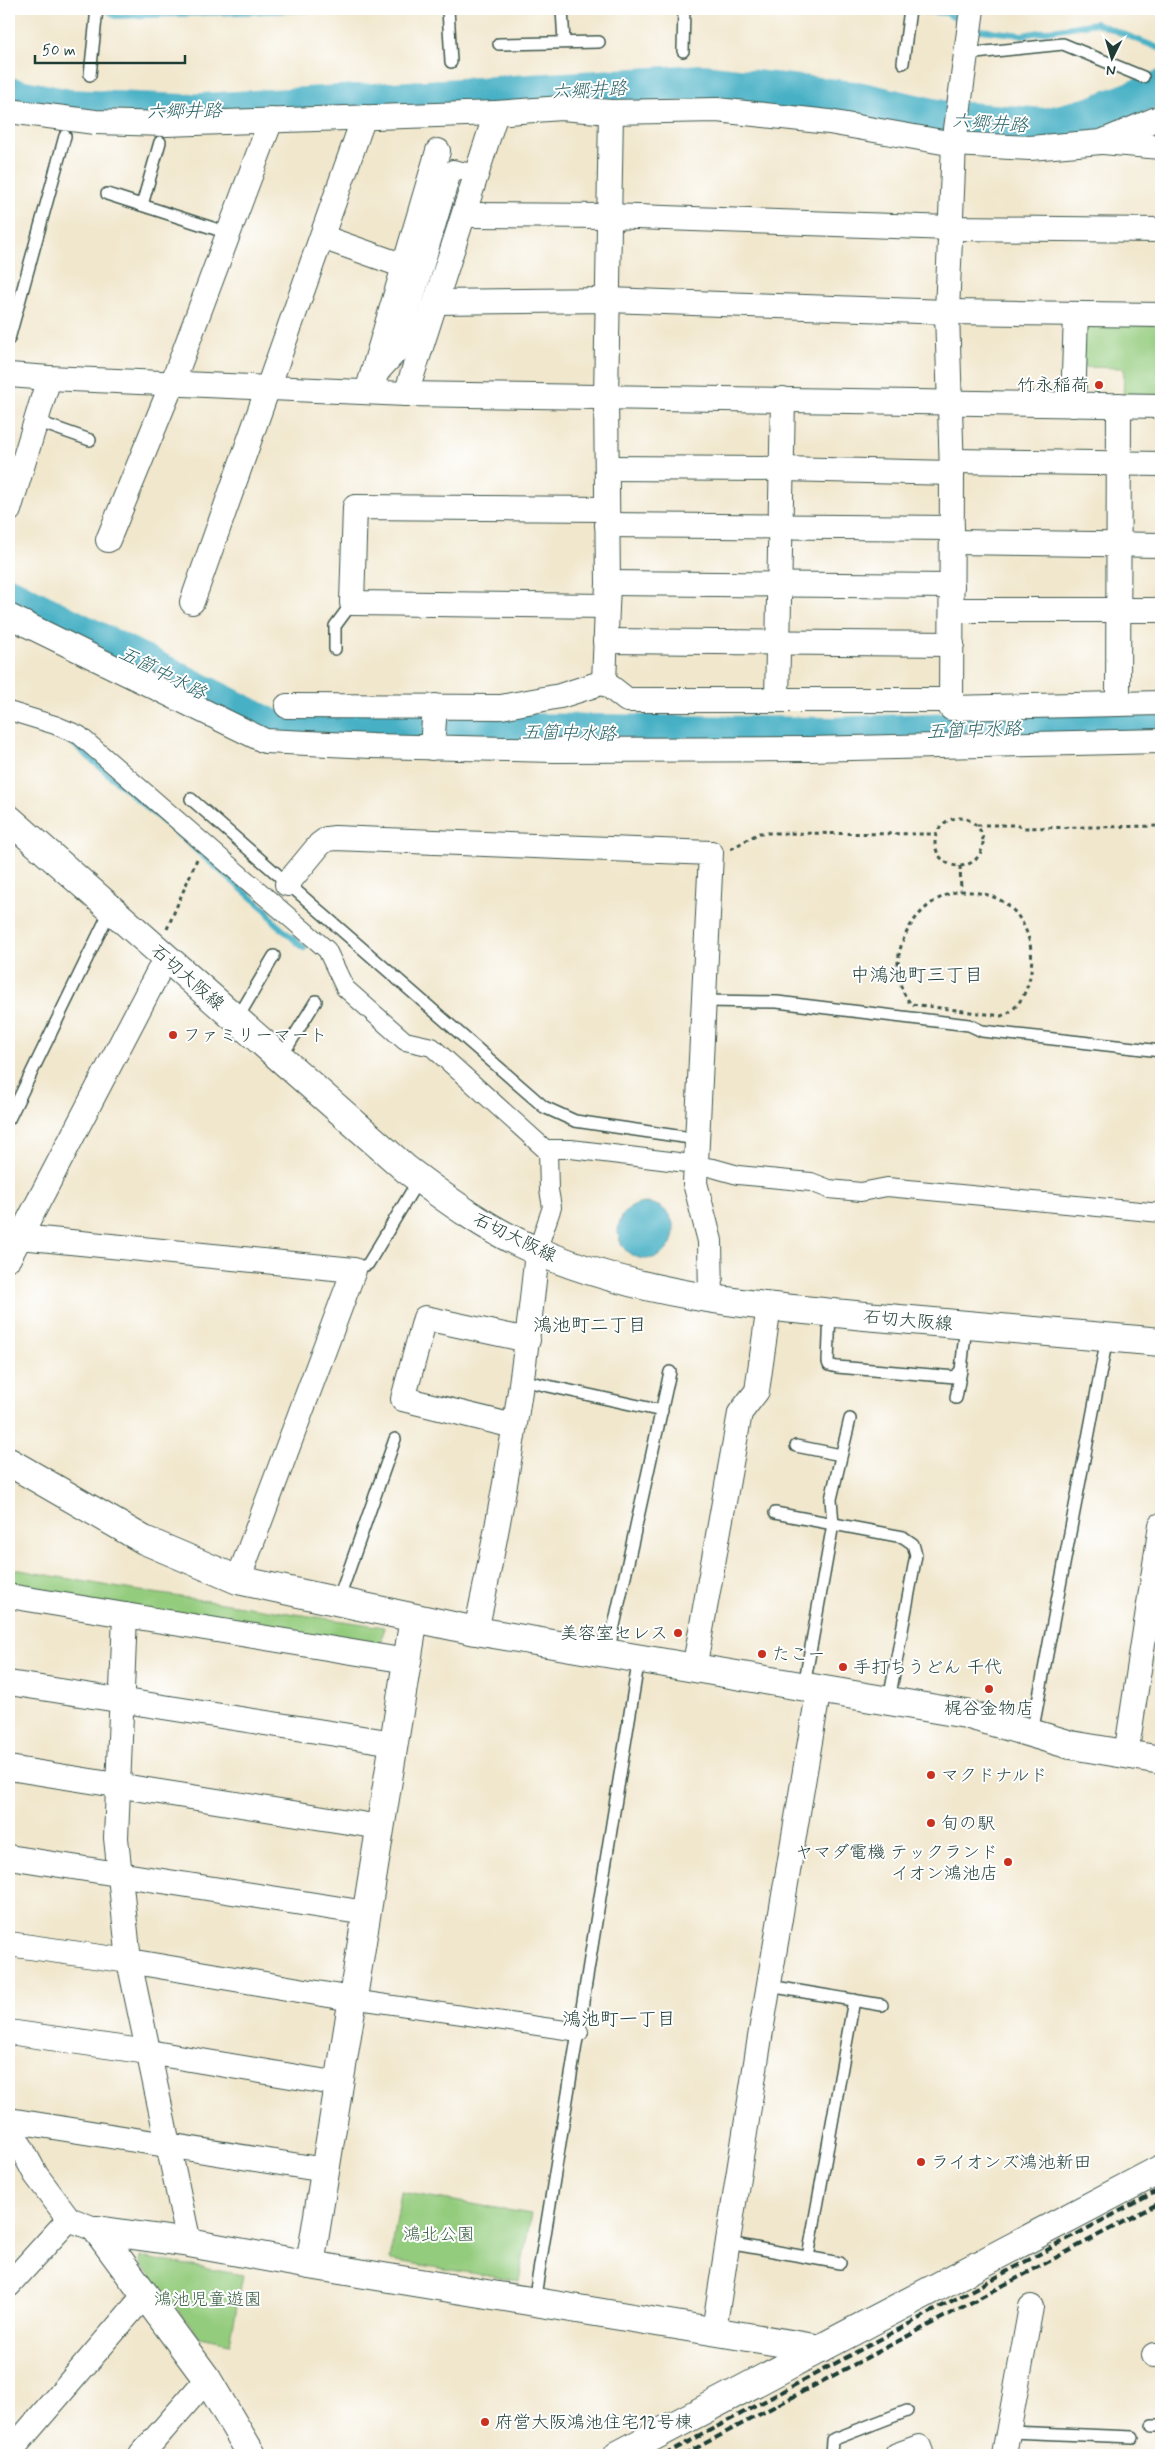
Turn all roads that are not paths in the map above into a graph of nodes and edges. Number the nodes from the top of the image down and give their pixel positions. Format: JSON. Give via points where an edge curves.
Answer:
{"nodes":[{"id":1,"x":97,"y":9,"type":"edge"},
{"id":2,"x":448,"y":9,"type":"edge"},
{"id":3,"x":562,"y":9,"type":"edge"},
{"id":4,"x":684,"y":9,"type":"edge"},
{"id":5,"x":910,"y":9,"type":"edge"},
{"id":6,"x":972,"y":9,"type":"edge"},
{"id":7,"x":564,"y":42,"type":"junction"},
{"id":8,"x":599,"y":42,"type":"dead end"},
{"id":9,"x":499,"y":44,"type":"dead end"},
{"id":10,"x":683,"y":51,"type":"dead end"},
{"id":11,"x":966,"y":54,"type":"junction"},
{"id":12,"x":451,"y":62,"type":"dead end"},
{"id":13,"x":903,"y":63,"type":"dead end"},
{"id":14,"x":90,"y":74,"type":"dead end"},
{"id":15,"x":1143,"y":77,"type":"dead end"},
{"id":16,"x":9,"y":111,"type":"edge"},
{"id":17,"x":611,"y":112,"type":"junction"},
{"id":18,"x":496,"y":113,"type":"junction"},
{"id":19,"x":364,"y":117,"type":"junction"},
{"id":20,"x":1161,"y":117,"type":"edge"},
{"id":21,"x":271,"y":120,"type":"junction"},
{"id":22,"x":64,"y":136,"type":"dead end"},
{"id":23,"x":955,"y":140,"type":"junction"},
{"id":24,"x":160,"y":142,"type":"dead end"},
{"id":25,"x":1102,"y":142,"type":"junction"},
{"id":26,"x":1161,"y":147,"type":"edge"},
{"id":27,"x":438,"y":151,"type":"dead end"},
{"id":28,"x":477,"y":174,"type":"junction"},
{"id":29,"x":107,"y":194,"type":"dead end"},
{"id":30,"x":142,"y":206,"type":"junction"},
{"id":31,"x":464,"y":216,"type":"junction"},
{"id":32,"x":609,"y":216,"type":"junction"},
{"id":33,"x":951,"y":228,"type":"junction"},
{"id":34,"x":1161,"y":230,"type":"edge"},
{"id":35,"x":228,"y":234,"type":"junction"},
{"id":36,"x":322,"y":237,"type":"junction"},
{"id":37,"x":404,"y":266,"type":"junction"},
{"id":38,"x":608,"y":300,"type":"junction"},
{"id":39,"x":436,"y":302,"type":"junction"},
{"id":40,"x":947,"y":312,"type":"junction"},
{"id":41,"x":1076,"y":314,"type":"junction"},
{"id":42,"x":1161,"y":315,"type":"edge"},
{"id":43,"x":9,"y":339,"type":"edge"},
{"id":44,"x":9,"y":374,"type":"edge"},
{"id":45,"x":49,"y":378,"type":"junction"},
{"id":46,"x":172,"y":384,"type":"junction"},
{"id":47,"x":269,"y":388,"type":"junction"},
{"id":48,"x":370,"y":392,"type":"junction"},
{"id":49,"x":406,"y":394,"type":"junction"},
{"id":50,"x":606,"y":398,"type":"junction"},
{"id":51,"x":783,"y":399,"type":"junction"},
{"id":52,"x":951,"y":403,"type":"junction"},
{"id":53,"x":1073,"y":405,"type":"junction"},
{"id":54,"x":1119,"y":405,"type":"junction"},
{"id":55,"x":1161,"y":406,"type":"edge"},
{"id":56,"x":36,"y":421,"type":"junction"},
{"id":57,"x":90,"y":440,"type":"dead end"},
{"id":58,"x":1120,"y":464,"type":"junction"},
{"id":59,"x":1161,"y":464,"type":"edge"},
{"id":60,"x":952,"y":467,"type":"junction"},
{"id":61,"x":607,"y":468,"type":"junction"},
{"id":62,"x":783,"y":469,"type":"junction"},
{"id":63,"x":9,"y":510,"type":"edge"},
{"id":64,"x":607,"y":517,"type":"junction"},
{"id":65,"x":782,"y":527,"type":"junction"},
{"id":66,"x":953,"y":535,"type":"junction"},
{"id":67,"x":108,"y":540,"type":"dead end"},
{"id":68,"x":1119,"y":544,"type":"junction"},
{"id":69,"x":1161,"y":545,"type":"edge"},
{"id":70,"x":608,"y":583,"type":"junction"},
{"id":71,"x":780,"y":585,"type":"junction"},
{"id":72,"x":952,"y":586,"type":"junction"},
{"id":73,"x":192,"y":602,"type":"dead end"},
{"id":74,"x":352,"y":603,"type":"junction"},
{"id":75,"x":607,"y":606,"type":"junction"},
{"id":76,"x":952,"y":610,"type":"junction"},
{"id":77,"x":1118,"y":610,"type":"junction"},
{"id":78,"x":1161,"y":610,"type":"edge"},
{"id":79,"x":9,"y":616,"type":"edge"},
{"id":80,"x":605,"y":641,"type":"junction"},
{"id":81,"x":779,"y":642,"type":"junction"},
{"id":82,"x":952,"y":644,"type":"junction"},
{"id":83,"x":335,"y":649,"type":"dead end"},
{"id":84,"x":604,"y":682,"type":"junction"},
{"id":85,"x":777,"y":700,"type":"junction"},
{"id":86,"x":951,"y":700,"type":"junction"},
{"id":87,"x":1161,"y":703,"type":"edge"},
{"id":88,"x":1118,"y":704,"type":"junction"},
{"id":89,"x":287,"y":706,"type":"dead end"},
{"id":90,"x":435,"y":706,"type":"junction"},
{"id":91,"x":9,"y":711,"type":"edge"},
{"id":92,"x":1161,"y":741,"type":"edge"},
{"id":93,"x":432,"y":748,"type":"junction"},
{"id":94,"x":191,"y":799,"type":"dead end"},
{"id":95,"x":9,"y":820,"type":"edge"},
{"id":96,"x":287,"y":884,"type":"junction"},
{"id":97,"x":110,"y":909,"type":"junction"},
{"id":98,"x":162,"y":954,"type":"junction"},
{"id":99,"x":274,"y":956,"type":"dead end"},
{"id":100,"x":316,"y":1001,"type":"dead end"},
{"id":101,"x":703,"y":1001,"type":"junction"},
{"id":102,"x":236,"y":1019,"type":"junction"},
{"id":103,"x":1161,"y":1051,"type":"edge"},
{"id":104,"x":280,"y":1059,"type":"junction"},
{"id":105,"x":9,"y":1119,"type":"edge"},
{"id":106,"x":698,"y":1139,"type":"junction"},
{"id":107,"x":548,"y":1150,"type":"junction"},
{"id":108,"x":696,"y":1165,"type":"junction"},
{"id":109,"x":419,"y":1179,"type":"junction"},
{"id":110,"x":1161,"y":1213,"type":"edge"},
{"id":111,"x":20,"y":1237,"type":"junction"},
{"id":112,"x":537,"y":1251,"type":"junction"},
{"id":113,"x":9,"y":1258,"type":"edge"},
{"id":114,"x":354,"y":1270,"type":"junction"},
{"id":115,"x":711,"y":1298,"type":"junction"},
{"id":116,"x":769,"y":1306,"type":"junction"},
{"id":117,"x":830,"y":1312,"type":"junction"},
{"id":118,"x":966,"y":1325,"type":"junction"},
{"id":119,"x":1107,"y":1338,"type":"junction"},
{"id":120,"x":528,"y":1340,"type":"junction"},
{"id":121,"x":1161,"y":1342,"type":"edge"},
{"id":122,"x":961,"y":1370,"type":"junction"},
{"id":123,"x":670,"y":1372,"type":"dead end"},
{"id":124,"x":521,"y":1380,"type":"junction"},
{"id":125,"x":956,"y":1398,"type":"dead end"},
{"id":126,"x":662,"y":1411,"type":"junction"},
{"id":127,"x":850,"y":1420,"type":"dead end"},
{"id":128,"x":514,"y":1426,"type":"junction"},
{"id":129,"x":395,"y":1439,"type":"dead end"},
{"id":130,"x":796,"y":1446,"type":"dead end"},
{"id":131,"x":842,"y":1455,"type":"junction"},
{"id":132,"x":9,"y":1462,"type":"edge"},
{"id":133,"x":775,"y":1513,"type":"dead end"},
{"id":134,"x":833,"y":1524,"type":"junction"},
{"id":135,"x":1161,"y":1524,"type":"edge"},
{"id":136,"x":238,"y":1580,"type":"junction"},
{"id":137,"x":9,"y":1596,"type":"edge"},
{"id":138,"x":338,"y":1601,"type":"junction"},
{"id":139,"x":124,"y":1615,"type":"junction"},
{"id":140,"x":414,"y":1618,"type":"junction"},
{"id":141,"x":476,"y":1631,"type":"junction"},
{"id":142,"x":608,"y":1653,"type":"junction"},
{"id":143,"x":639,"y":1658,"type":"junction"},
{"id":144,"x":407,"y":1661,"type":"junction"},
{"id":145,"x":694,"y":1669,"type":"junction"},
{"id":146,"x":9,"y":1683,"type":"edge"},
{"id":147,"x":812,"y":1687,"type":"junction"},
{"id":148,"x":121,"y":1700,"type":"junction"},
{"id":149,"x":889,"y":1700,"type":"junction"},
{"id":150,"x":1032,"y":1733,"type":"junction"},
{"id":151,"x":394,"y":1743,"type":"junction"},
{"id":152,"x":1126,"y":1755,"type":"junction"},
{"id":153,"x":1161,"y":1760,"type":"edge"},
{"id":154,"x":9,"y":1768,"type":"edge"},
{"id":155,"x":118,"y":1786,"type":"junction"},
{"id":156,"x":380,"y":1827,"type":"junction"},
{"id":157,"x":9,"y":1857,"type":"edge"},
{"id":158,"x":120,"y":1873,"type":"junction"},
{"id":159,"x":366,"y":1914,"type":"junction"},
{"id":160,"x":9,"y":1944,"type":"edge"},
{"id":161,"x":129,"y":1962,"type":"junction"},
{"id":162,"x":769,"y":1986,"type":"junction"},
{"id":163,"x":352,"y":1999,"type":"junction"},
{"id":164,"x":854,"y":2000,"type":"junction"},
{"id":165,"x":882,"y":2005,"type":"dead end"},
{"id":166,"x":9,"y":2032,"type":"edge"},
{"id":167,"x":579,"y":2032,"type":"junction"},
{"id":168,"x":148,"y":2052,"type":"junction"},
{"id":169,"x":339,"y":2084,"type":"junction"},
{"id":170,"x":9,"y":2120,"type":"edge"},
{"id":171,"x":9,"y":2125,"type":"edge"},
{"id":172,"x":168,"y":2144,"type":"junction"},
{"id":173,"x":1161,"y":2169,"type":"edge"},
{"id":174,"x":325,"y":2170,"type":"junction"},
{"id":175,"x":69,"y":2219,"type":"junction"},
{"id":176,"x":97,"y":2230,"type":"junction"},
{"id":177,"x":189,"y":2243,"type":"junction"},
{"id":178,"x":728,"y":2243,"type":"junction"},
{"id":179,"x":808,"y":2257,"type":"junction"},
{"id":180,"x":840,"y":2263,"type":"dead end"},
{"id":181,"x":310,"y":2265,"type":"junction"},
{"id":182,"x":9,"y":2284,"type":"edge"},
{"id":183,"x":144,"y":2296,"type":"junction"},
{"id":184,"x":534,"y":2302,"type":"junction"},
{"id":185,"x":1031,"y":2307,"type":"dead end"},
{"id":186,"x":714,"y":2330,"type":"junction"},
{"id":187,"x":821,"y":2349,"type":"junction"},
{"id":188,"x":208,"y":2379,"type":"junction"},
{"id":189,"x":907,"y":2411,"type":"dead end"},
{"id":190,"x":1008,"y":2432,"type":"junction"},
{"id":191,"x":1133,"y":2437,"type":"dead end"},
{"id":192,"x":9,"y":2453,"type":"edge"},
{"id":193,"x":140,"y":2455,"type":"edge"},
{"id":194,"x":252,"y":2455,"type":"edge"},
{"id":195,"x":618,"y":2455,"type":"edge"},
{"id":196,"x":831,"y":2455,"type":"edge"},
{"id":197,"x":897,"y":2455,"type":"edge"},
{"id":198,"x":922,"y":2455,"type":"edge"},
{"id":199,"x":1004,"y":2455,"type":"edge"}],
"edges":[{"from":1,"to":14,"type":"lane"},
{"from":2,"to":12,"type":"lane"},
{"from":3,"to":7,"type":"lane"},
{"from":4,"to":10,"type":"lane"},
{"from":5,"to":13,"type":"lane"},
{"from":6,"to":11,"type":"street"},
{"from":7,"to":8,"type":"lane"},
{"from":7,"to":9,"type":"lane"},
{"from":11,"to":15,"type":"lane","via":[[1063,44]]},
{"from":11,"to":23,"type":"street"},
{"from":16,"to":21,"type":"street","via":[[95,122],[166,124]]},
{"from":17,"to":18,"type":"street","via":[[561,108]]},
{"from":17,"to":23,"type":"street","via":[[717,110]]},
{"from":17,"to":32,"type":"street"},
{"from":18,"to":19,"type":"street"},
{"from":18,"to":28,"type":"street"},
{"from":19,"to":21,"type":"street"},
{"from":19,"to":36,"type":"street"},
{"from":20,"to":25,"type":"street"},
{"from":21,"to":35,"type":"street"},
{"from":22,"to":43,"type":"lane"},
{"from":23,"to":25,"type":"street","via":[[1030,148]]},
{"from":23,"to":33,"type":"street"},
{"from":24,"to":30,"type":"lane"},
{"from":25,"to":26,"type":"street"},
{"from":27,"to":37,"type":"street"},
{"from":28,"to":31,"type":"street"},
{"from":28,"to":48,"type":"street","via":[[453,169],[399,352],[380,373]]},
{"from":29,"to":30,"type":"lane"},
{"from":30,"to":35,"type":"lane"},
{"from":31,"to":32,"type":"street"},
{"from":31,"to":39,"type":"street"},
{"from":32,"to":33,"type":"street"},
{"from":32,"to":38,"type":"street"},
{"from":33,"to":34,"type":"street"},
{"from":33,"to":40,"type":"street"},
{"from":35,"to":46,"type":"street"},
{"from":36,"to":37,"type":"street"},
{"from":36,"to":47,"type":"street"},
{"from":37,"to":48,"type":"street"},
{"from":38,"to":39,"type":"street"},
{"from":38,"to":40,"type":"street"},
{"from":38,"to":50,"type":"street"},
{"from":39,"to":49,"type":"street"},
{"from":40,"to":41,"type":"street"},
{"from":40,"to":52,"type":"street"},
{"from":41,"to":42,"type":"street"},
{"from":41,"to":53,"type":"street"},
{"from":44,"to":45,"type":"street"},
{"from":45,"to":46,"type":"street"},
{"from":45,"to":56,"type":"street"},
{"from":46,"to":47,"type":"street"},
{"from":46,"to":67,"type":"street"},
{"from":47,"to":48,"type":"street"},
{"from":47,"to":73,"type":"street"},
{"from":48,"to":49,"type":"street"},
{"from":49,"to":50,"type":"street"},
{"from":50,"to":51,"type":"street"},
{"from":50,"to":61,"type":"street"},
{"from":51,"to":52,"type":"street"},
{"from":51,"to":62,"type":"street"},
{"from":52,"to":53,"type":"street"},
{"from":52,"to":60,"type":"street"},
{"from":53,"to":54,"type":"street"},
{"from":54,"to":55,"type":"street"},
{"from":54,"to":58,"type":"street"},
{"from":56,"to":57,"type":"lane"},
{"from":56,"to":63,"type":"street"},
{"from":58,"to":59,"type":"street"},
{"from":58,"to":60,"type":"street"},
{"from":58,"to":68,"type":"street"},
{"from":60,"to":62,"type":"street"},
{"from":60,"to":66,"type":"street"},
{"from":61,"to":62,"type":"street"},
{"from":61,"to":64,"type":"street"},
{"from":62,"to":65,"type":"street"},
{"from":64,"to":65,"type":"street"},
{"from":64,"to":70,"type":"street"},
{"from":64,"to":74,"type":"street","via":[[355,507]]},
{"from":65,"to":66,"type":"street"},
{"from":65,"to":71,"type":"street"},
{"from":66,"to":68,"type":"street"},
{"from":66,"to":72,"type":"street"},
{"from":68,"to":69,"type":"street"},
{"from":68,"to":77,"type":"street"},
{"from":70,"to":71,"type":"street"},
{"from":70,"to":75,"type":"street"},
{"from":71,"to":72,"type":"street"},
{"from":71,"to":81,"type":"street"},
{"from":72,"to":76,"type":"street"},
{"from":74,"to":75,"type":"street"},
{"from":74,"to":83,"type":"lane","via":[[335,626]]},
{"from":75,"to":80,"type":"street"},
{"from":76,"to":77,"type":"street"},
{"from":76,"to":82,"type":"street"},
{"from":77,"to":78,"type":"street"},
{"from":77,"to":88,"type":"street"},
{"from":79,"to":93,"type":"street","via":[[265,741]]},
{"from":80,"to":81,"type":"street"},
{"from":80,"to":84,"type":"street"},
{"from":81,"to":82,"type":"street"},
{"from":81,"to":85,"type":"street"},
{"from":82,"to":86,"type":"street"},
{"from":84,"to":85,"type":"street","via":[[626,700]]},
{"from":84,"to":90,"type":"street","via":[[560,696],[500,707]]},
{"from":85,"to":86,"type":"street"},
{"from":86,"to":88,"type":"street","via":[[951,708]]},
{"from":87,"to":88,"type":"street"},
{"from":89,"to":90,"type":"street"},
{"from":90,"to":93,"type":"street"},
{"from":91,"to":107,"type":"street","via":[[79,735],[327,950],[345,988],[382,1021],[405,1041],[432,1047]]},
{"from":92,"to":93,"type":"street","via":[[799,749]]},
{"from":94,"to":96,"type":"lane"},
{"from":95,"to":97,"type":"street","name":"石切大阪線"},
{"from":96,"to":101,"type":"street","via":[[320,844],[335,838],[711,853]]},
{"from":96,"to":106,"type":"lane","via":[[544,1107],[575,1121]]},
{"from":97,"to":98,"type":"street","name":"石切大阪線"},
{"from":97,"to":105,"type":"lane"},
{"from":98,"to":102,"type":"street","name":"石切大阪線"},
{"from":98,"to":111,"type":"street"},
{"from":99,"to":102,"type":"lane"},
{"from":100,"to":104,"type":"lane"},
{"from":101,"to":103,"type":"lane","via":[[777,1002],[969,1025],[982,1031]]},
{"from":101,"to":106,"type":"street"},
{"from":102,"to":104,"type":"street","name":"石切大阪線"},
{"from":104,"to":109,"type":"street","name":"石切大阪線"},
{"from":106,"to":108,"type":"street"},
{"from":107,"to":108,"type":"street","via":[[571,1149]]},
{"from":107,"to":112,"type":"street","via":[[552,1207]]},
{"from":108,"to":110,"type":"street","via":[[738,1175],[811,1182],[829,1189],[861,1192],[887,1187]]},
{"from":108,"to":115,"type":"street","via":[[695,1183],[710,1241]]},
{"from":109,"to":112,"type":"street","name":"石切大阪線","via":[[474,1218]]},
{"from":109,"to":114,"type":"lane","via":[[368,1264]]},
{"from":111,"to":113,"type":"street"},
{"from":111,"to":114,"type":"street"},
{"from":112,"to":115,"type":"street","name":"石切大阪線","via":[[631,1283]]},
{"from":112,"to":120,"type":"street"},
{"from":114,"to":136,"type":"street"},
{"from":115,"to":116,"type":"street","name":"石切大阪線"},
{"from":116,"to":117,"type":"street","name":"石切大阪線"},
{"from":116,"to":145,"type":"street","via":[[757,1391],[740,1413]]},
{"from":117,"to":118,"type":"street","name":"石切大阪線"},
{"from":117,"to":122,"type":"lane","via":[[829,1365],[953,1377]]},
{"from":118,"to":119,"type":"street","name":"石切大阪線"},
{"from":118,"to":122,"type":"lane"},
{"from":119,"to":121,"type":"street","name":"石切大阪線"},
{"from":119,"to":150,"type":"lane"},
{"from":120,"to":124,"type":"street"},
{"from":120,"to":128,"type":"street","via":[[425,1318],[403,1399]]},
{"from":122,"to":125,"type":"lane"},
{"from":123,"to":126,"type":"lane"},
{"from":124,"to":126,"type":"lane"},
{"from":124,"to":128,"type":"street"},
{"from":126,"to":142,"type":"lane"},
{"from":127,"to":131,"type":"lane"},
{"from":128,"to":141,"type":"street","via":[[492,1561]]},
{"from":129,"to":138,"type":"lane"},
{"from":130,"to":131,"type":"lane"},
{"from":131,"to":134,"type":"lane","via":[[831,1499]]},
{"from":132,"to":136,"type":"street","via":[[144,1540]]},
{"from":133,"to":134,"type":"lane"},
{"from":134,"to":147,"type":"lane"},
{"from":134,"to":149,"type":"lane","via":[[903,1537],[913,1544],[916,1555]]},
{"from":135,"to":152,"type":"street"},
{"from":136,"to":138,"type":"street"},
{"from":137,"to":139,"type":"street"},
{"from":138,"to":140,"type":"street"},
{"from":139,"to":144,"type":"street"},
{"from":139,"to":148,"type":"street"},
{"from":140,"to":141,"type":"street"},
{"from":140,"to":144,"type":"street"},
{"from":141,"to":142,"type":"street"},
{"from":142,"to":143,"type":"street"},
{"from":143,"to":145,"type":"street"},
{"from":143,"to":167,"type":"lane"},
{"from":144,"to":151,"type":"street"},
{"from":145,"to":147,"type":"street"},
{"from":146,"to":148,"type":"street"},
{"from":147,"to":149,"type":"street"},
{"from":147,"to":162,"type":"street"},
{"from":148,"to":151,"type":"street"},
{"from":148,"to":155,"type":"street"},
{"from":149,"to":150,"type":"street","via":[[966,1714]]},
{"from":150,"to":152,"type":"street"},
{"from":151,"to":156,"type":"street"},
{"from":152,"to":153,"type":"street"},
{"from":154,"to":155,"type":"street"},
{"from":155,"to":156,"type":"street"},
{"from":155,"to":158,"type":"street","via":[[116,1838]]},
{"from":156,"to":159,"type":"street"},
{"from":157,"to":158,"type":"street"},
{"from":158,"to":159,"type":"street"},
{"from":158,"to":161,"type":"street"},
{"from":159,"to":163,"type":"street"},
{"from":160,"to":161,"type":"street"},
{"from":161,"to":163,"type":"street"},
{"from":161,"to":168,"type":"street"},
{"from":162,"to":164,"type":"lane"},
{"from":162,"to":178,"type":"street"},
{"from":163,"to":167,"type":"street"},
{"from":163,"to":169,"type":"street"},
{"from":164,"to":165,"type":"lane"},
{"from":164,"to":179,"type":"lane"},
{"from":166,"to":168,"type":"street"},
{"from":167,"to":184,"type":"lane"},
{"from":168,"to":169,"type":"street"},
{"from":168,"to":172,"type":"street"},
{"from":169,"to":174,"type":"street"},
{"from":170,"to":172,"type":"street"},
{"from":171,"to":175,"type":"street","via":[[36,2175]]},
{"from":172,"to":174,"type":"street"},
{"from":172,"to":177,"type":"street"},
{"from":173,"to":187,"type":"street"},
{"from":174,"to":181,"type":"street"},
{"from":175,"to":176,"type":"street"},
{"from":175,"to":182,"type":"street"},
{"from":176,"to":177,"type":"street"},
{"from":176,"to":183,"type":"street"},
{"from":177,"to":181,"type":"street"},
{"from":178,"to":179,"type":"lane"},
{"from":178,"to":186,"type":"street"},
{"from":179,"to":180,"type":"lane"},
{"from":181,"to":184,"type":"street"},
{"from":183,"to":188,"type":"street"},
{"from":183,"to":192,"type":"street"},
{"from":184,"to":186,"type":"street"},
{"from":185,"to":190,"type":"street"},
{"from":186,"to":187,"type":"street"},
{"from":187,"to":195,"type":"street"},
{"from":188,"to":193,"type":"street"},
{"from":188,"to":194,"type":"street"},
{"from":189,"to":196,"type":"lane","via":[[832,2440]]},
{"from":190,"to":191,"type":"lane"},
{"from":190,"to":199,"type":"street"},
{"from":197,"to":198,"type":"street","via":[[919,2447]]}]}
